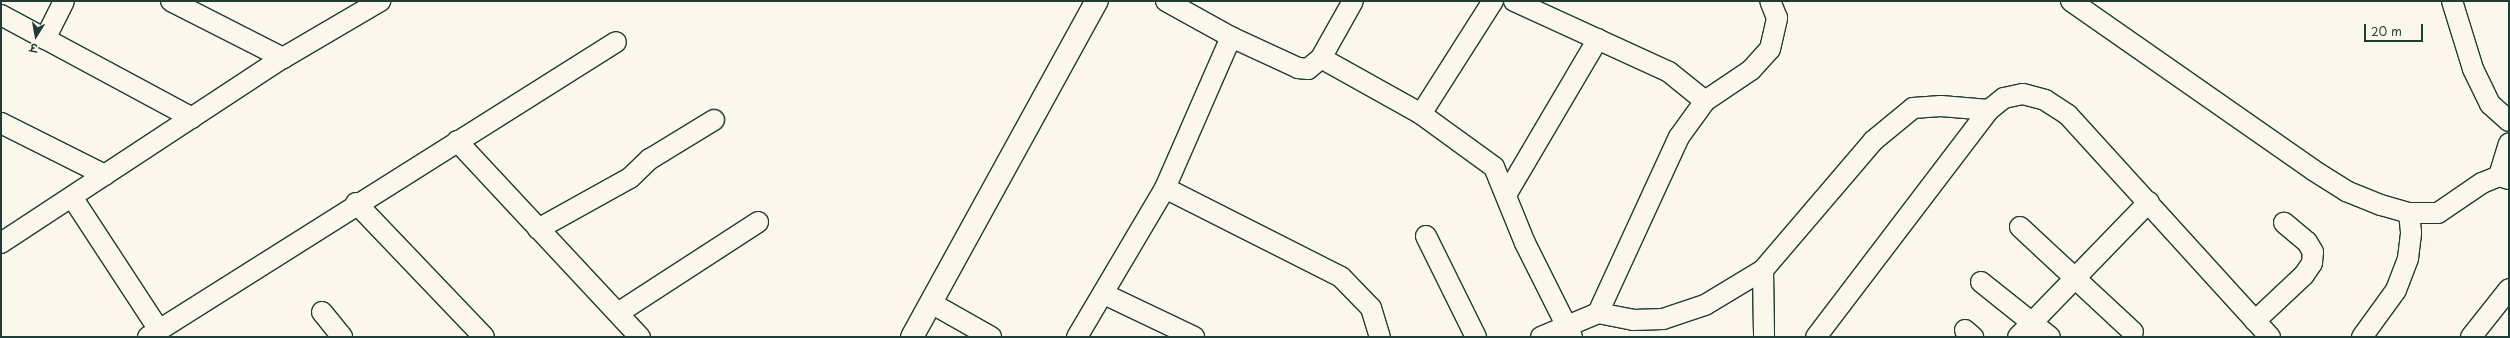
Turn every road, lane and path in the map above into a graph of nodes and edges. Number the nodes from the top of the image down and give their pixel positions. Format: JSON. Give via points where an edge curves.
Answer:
{"nodes":[{"id":1,"x":64,"y":1,"type":"edge"},
{"id":2,"x":171,"y":1,"type":"edge"},
{"id":3,"x":380,"y":1,"type":"edge"},
{"id":4,"x":1097,"y":1,"type":"edge"},
{"id":5,"x":1166,"y":1,"type":"edge"},
{"id":6,"x":1353,"y":1,"type":"edge"},
{"id":7,"x":1493,"y":1,"type":"edge"},
{"id":8,"x":1514,"y":1,"type":"edge"},
{"id":9,"x":1770,"y":1,"type":"edge"},
{"id":10,"x":2071,"y":1,"type":"edge"},
{"id":11,"x":2452,"y":1,"type":"edge"},
{"id":12,"x":1,"y":15,"type":"edge"},
{"id":13,"x":1231,"y":37,"type":"junction"},
{"id":14,"x":45,"y":39,"type":"junction"},
{"id":15,"x":1598,"y":39,"type":"junction"},
{"id":16,"x":616,"y":42,"type":"dead end"},
{"id":17,"x":283,"y":58,"type":"junction"},
{"id":18,"x":1321,"y":58,"type":"junction"},
{"id":19,"x":1705,"y":101,"type":"junction"},
{"id":20,"x":1989,"y":110,"type":"junction"},
{"id":21,"x":1421,"y":114,"type":"junction"},
{"id":22,"x":192,"y":118,"type":"junction"},
{"id":23,"x":714,"y":120,"type":"dead end"},
{"id":24,"x":2509,"y":121,"type":"edge"},
{"id":25,"x":1,"y":123,"type":"edge"},
{"id":26,"x":457,"y":141,"type":"junction"},
{"id":27,"x":2509,"y":143,"type":"edge"},
{"id":28,"x":105,"y":175,"type":"junction"},
{"id":29,"x":2504,"y":177,"type":"edge"},
{"id":30,"x":1165,"y":188,"type":"junction"},
{"id":31,"x":1506,"y":195,"type":"junction"},
{"id":32,"x":72,"y":197,"type":"junction"},
{"id":33,"x":2148,"y":202,"type":"junction"},
{"id":34,"x":356,"y":204,"type":"junction"},
{"id":35,"x":2409,"y":213,"type":"junction"},
{"id":36,"x":758,"y":222,"type":"dead end"},
{"id":37,"x":2284,"y":222,"type":"dead end"},
{"id":38,"x":2020,"y":227,"type":"dead end"},
{"id":39,"x":538,"y":229,"type":"junction"},
{"id":40,"x":1426,"y":236,"type":"dead end"},
{"id":41,"x":1,"y":243,"type":"edge"},
{"id":42,"x":1763,"y":270,"type":"junction"},
{"id":43,"x":2076,"y":277,"type":"junction"},
{"id":44,"x":1981,"y":282,"type":"dead end"},
{"id":45,"x":2509,"y":289,"type":"edge"},
{"id":46,"x":1104,"y":294,"type":"junction"},
{"id":47,"x":931,"y":303,"type":"junction"},
{"id":48,"x":322,"y":312,"type":"dead end"},
{"id":49,"x":618,"y":313,"type":"junction"},
{"id":50,"x":1598,"y":313,"type":"junction"},
{"id":51,"x":2255,"y":321,"type":"junction"},
{"id":52,"x":2033,"y":322,"type":"junction"},
{"id":53,"x":1633,"y":328,"type":"edge"},
{"id":54,"x":1569,"y":331,"type":"edge"},
{"id":55,"x":2133,"y":332,"type":"dead end"},
{"id":56,"x":154,"y":333,"type":"edge"},
{"id":57,"x":342,"y":337,"type":"edge"},
{"id":58,"x":484,"y":337,"type":"edge"},
{"id":59,"x":640,"y":337,"type":"edge"},
{"id":60,"x":912,"y":337,"type":"edge"},
{"id":61,"x":991,"y":337,"type":"edge"},
{"id":62,"x":1078,"y":337,"type":"edge"},
{"id":63,"x":1194,"y":337,"type":"edge"},
{"id":64,"x":1380,"y":337,"type":"edge"},
{"id":65,"x":1476,"y":337,"type":"edge"},
{"id":66,"x":1541,"y":337,"type":"edge"},
{"id":67,"x":1764,"y":337,"type":"edge"},
{"id":68,"x":1816,"y":337,"type":"edge"},
{"id":69,"x":2018,"y":337,"type":"edge"},
{"id":70,"x":2050,"y":337,"type":"edge"},
{"id":71,"x":2270,"y":337,"type":"edge"},
{"id":72,"x":2362,"y":337,"type":"edge"},
{"id":73,"x":2471,"y":337,"type":"edge"}],
"edges":[{"from":1,"to":14,"type":"street"},
{"from":2,"to":17,"type":"street"},
{"from":3,"to":17,"type":"street"},
{"from":4,"to":47,"type":"street"},
{"from":5,"to":13,"type":"street"},
{"from":6,"to":18,"type":"street"},
{"from":7,"to":21,"type":"street"},
{"from":8,"to":15,"type":"street"},
{"from":9,"to":19,"type":"street","via":[[1777,18],[1770,49],[1751,70]]},
{"from":10,"to":35,"type":"street","via":[[2312,170],[2346,190]]},
{"from":11,"to":24,"type":"street","via":[[2473,69],[2490,104]]},
{"from":12,"to":14,"type":"street"},
{"from":13,"to":18,"type":"street","via":[[1298,68],[1308,69]]},
{"from":13,"to":30,"type":"street"},
{"from":14,"to":22,"type":"street"},
{"from":15,"to":19,"type":"street","via":[[1669,72]]},
{"from":15,"to":31,"type":"street"},
{"from":16,"to":26,"type":"street"},
{"from":17,"to":22,"type":"street"},
{"from":18,"to":21,"type":"street"},
{"from":19,"to":50,"type":"street","via":[[1664,166]]},
{"from":20,"to":33,"type":"street","via":[[2004,98],[2023,94],[2045,100],[2068,115]]},
{"from":20,"to":42,"type":"street","via":[[1941,106],[1913,108],[1873,141]]},
{"from":20,"to":68,"type":"street"},
{"from":21,"to":31,"type":"street","via":[[1485,158],[1494,167]]},
{"from":22,"to":28,"type":"street"},
{"from":23,"to":39,"type":"street","via":[[650,159],[630,178]]},
{"from":25,"to":28,"type":"street"},
{"from":26,"to":34,"type":"street"},
{"from":26,"to":39,"type":"street"},
{"from":27,"to":29,"type":"street"},
{"from":28,"to":32,"type":"street"},
{"from":29,"to":35,"type":"street","via":[[2438,213]]},
{"from":30,"to":46,"type":"street"},
{"from":30,"to":64,"type":"street","via":[[1341,277],[1371,308]]},
{"from":31,"to":54,"type":"street","via":[[1525,243]]},
{"from":32,"to":41,"type":"street"},
{"from":32,"to":56,"type":"street"},
{"from":33,"to":43,"type":"street"},
{"from":33,"to":51,"type":"street"},
{"from":34,"to":56,"type":"street"},
{"from":34,"to":58,"type":"street"},
{"from":35,"to":72,"type":"street","via":[[2411,232],[2406,264],[2396,290]]},
{"from":36,"to":49,"type":"street"},
{"from":37,"to":51,"type":"street","via":[[2307,242],[2313,252],[2312,263],[2304,275]]},
{"from":38,"to":43,"type":"street"},
{"from":39,"to":49,"type":"street"},
{"from":40,"to":65,"type":"street"},
{"from":42,"to":53,"type":"street","via":[[1683,315]]},
{"from":42,"to":67,"type":"street"},
{"from":43,"to":52,"type":"street"},
{"from":43,"to":55,"type":"street"},
{"from":44,"to":52,"type":"street"},
{"from":45,"to":73,"type":"street"},
{"from":46,"to":62,"type":"street"},
{"from":46,"to":63,"type":"street"},
{"from":47,"to":60,"type":"street"},
{"from":47,"to":61,"type":"street"},
{"from":48,"to":57,"type":"street"},
{"from":49,"to":59,"type":"street"},
{"from":50,"to":53,"type":"street"},
{"from":50,"to":54,"type":"street"},
{"from":51,"to":71,"type":"street"},
{"from":52,"to":69,"type":"street"},
{"from":52,"to":70,"type":"street"},
{"from":54,"to":66,"type":"street"}]}
